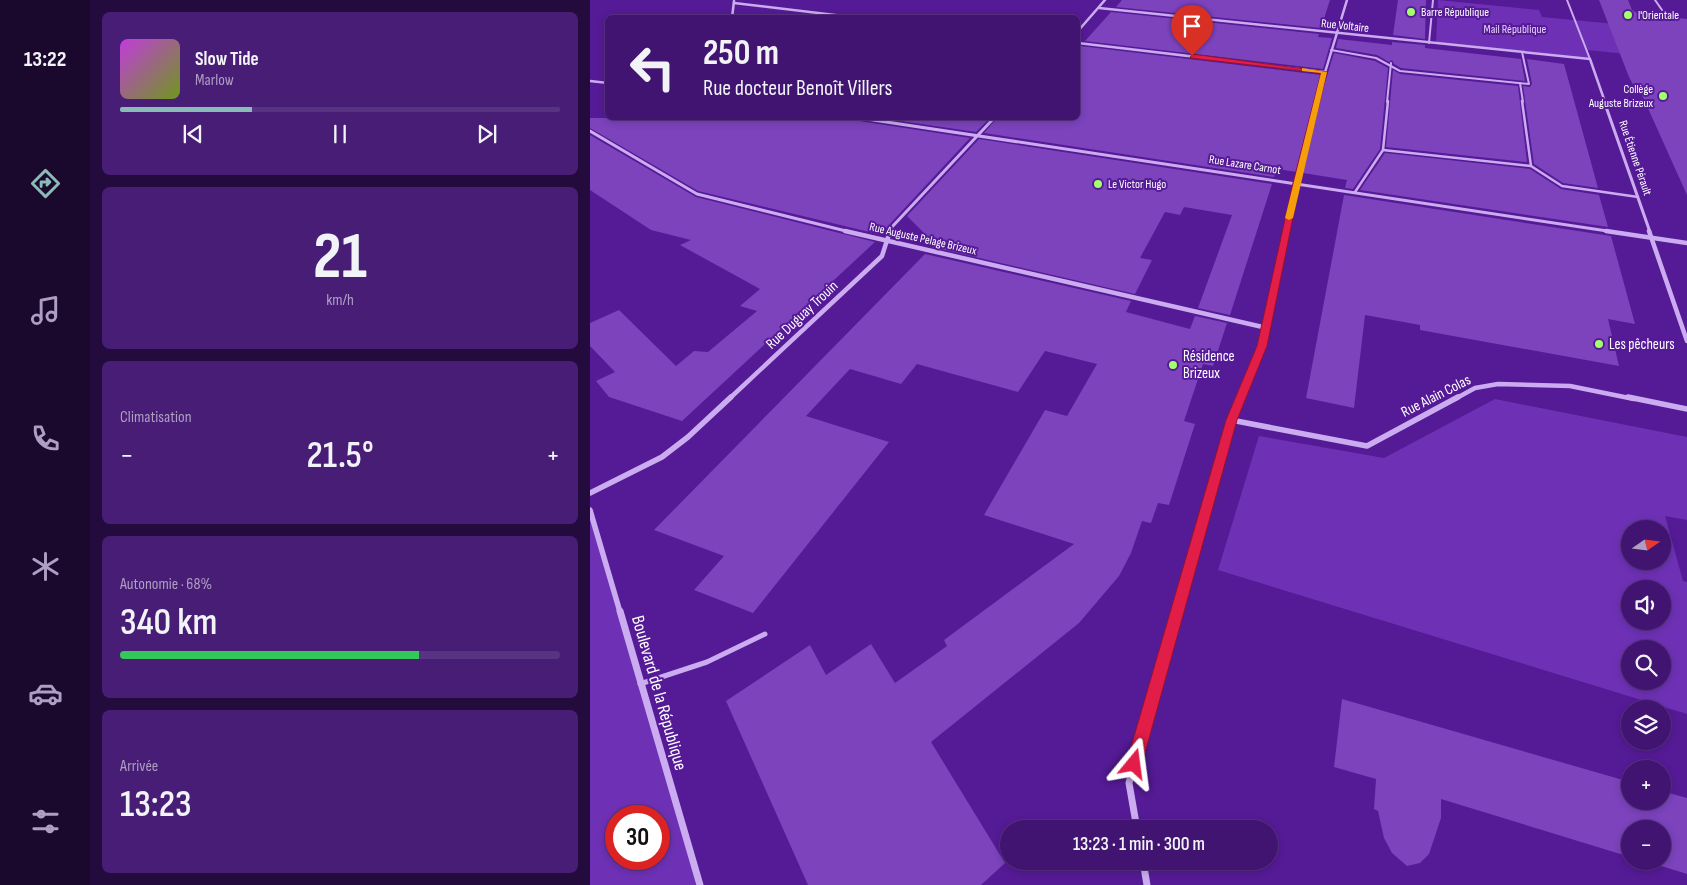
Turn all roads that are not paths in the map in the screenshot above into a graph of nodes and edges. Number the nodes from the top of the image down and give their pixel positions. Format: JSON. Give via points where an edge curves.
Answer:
{"nodes":[{"id":1,"x":1106,"y":0,"type":"edge"},
{"id":2,"x":1347,"y":0,"type":"edge"},
{"id":3,"x":1434,"y":0,"type":"edge"},
{"id":4,"x":1567,"y":0,"type":"edge"},
{"id":5,"x":1655,"y":0,"type":"edge"},
{"id":6,"x":734,"y":2,"type":"edge"},
{"id":7,"x":1099,"y":8,"type":"junction"},
{"id":8,"x":1662,"y":10,"type":"dead end"},
{"id":9,"x":732,"y":15,"type":"edge"},
{"id":10,"x":836,"y":15,"type":"edge"},
{"id":11,"x":1080,"y":29,"type":"edge"},
{"id":12,"x":1336,"y":34,"type":"junction"},
{"id":13,"x":1080,"y":43,"type":"edge"},
{"id":14,"x":1429,"y":43,"type":"junction"},
{"id":15,"x":1332,"y":50,"type":"junction"},
{"id":16,"x":1522,"y":52,"type":"junction"},
{"id":17,"x":1590,"y":59,"type":"junction"},
{"id":18,"x":1391,"y":63,"type":"junction"},
{"id":19,"x":1324,"y":72,"type":"junction"},
{"id":20,"x":590,"y":80,"type":"edge"},
{"id":21,"x":605,"y":82,"type":"edge"},
{"id":22,"x":1520,"y":83,"type":"junction"},
{"id":23,"x":875,"y":120,"type":"edge"},
{"id":24,"x":992,"y":120,"type":"edge"},
{"id":25,"x":590,"y":131,"type":"edge"},
{"id":26,"x":979,"y":134,"type":"junction"},
{"id":27,"x":1383,"y":150,"type":"junction"},
{"id":28,"x":1531,"y":166,"type":"junction"},
{"id":29,"x":1296,"y":183,"type":"junction"},
{"id":30,"x":1355,"y":192,"type":"junction"},
{"id":31,"x":1638,"y":197,"type":"junction"},
{"id":32,"x":1652,"y":238,"type":"junction"},
{"id":33,"x":886,"y":241,"type":"junction"},
{"id":34,"x":1687,"y":243,"type":"edge"},
{"id":35,"x":1267,"y":328,"type":"junction"},
{"id":36,"x":1687,"y":341,"type":"edge"},
{"id":37,"x":1687,"y":409,"type":"edge"},
{"id":38,"x":1231,"y":420,"type":"junction"},
{"id":39,"x":590,"y":493,"type":"edge"},
{"id":40,"x":590,"y":510,"type":"edge"},
{"id":41,"x":765,"y":634,"type":"dead end"},
{"id":42,"x":640,"y":684,"type":"junction"},
{"id":43,"x":1135,"y":820,"type":"edge"},
{"id":44,"x":1144,"y":870,"type":"edge"},
{"id":45,"x":700,"y":885,"type":"edge"},
{"id":46,"x":1147,"y":885,"type":"edge"}],
"edges":[{"from":1,"to":7,"type":"street"},
{"from":2,"to":12,"type":"street"},
{"from":3,"to":14,"type":"lane"},
{"from":4,"to":17,"type":"lane","name":"Rue Étienne Pérault"},
{"from":5,"to":8,"type":"lane"},
{"from":6,"to":9,"type":"street"},
{"from":6,"to":10,"type":"street"},
{"from":7,"to":11,"type":"street"},
{"from":7,"to":12,"type":"street","name":"Rue Voltaire"},
{"from":12,"to":14,"type":"street","name":"Rue Voltaire"},
{"from":12,"to":15,"type":"street"},
{"from":13,"to":19,"type":"street"},
{"from":14,"to":16,"type":"street","name":"Rue Voltaire"},
{"from":15,"to":18,"type":"lane","via":[[1371,54]]},
{"from":15,"to":19,"type":"street"},
{"from":16,"to":17,"type":"street","name":"Rue Voltaire"},
{"from":16,"to":22,"type":"lane","via":[[1529,84]]},
{"from":17,"to":31,"type":"street","name":"Rue Étienne Pérault"},
{"from":18,"to":22,"type":"lane","via":[[1400,71]]},
{"from":18,"to":27,"type":"lane"},
{"from":19,"to":29,"type":"street"},
{"from":20,"to":21,"type":"street"},
{"from":22,"to":28,"type":"lane"},
{"from":23,"to":26,"type":"street","name":"Rue Lazare Carnot"},
{"from":24,"to":26,"type":"street","name":"Rue Duguay Trouin"},
{"from":25,"to":33,"type":"street","name":"Rue Auguste Pelage Brizeux","via":[[697,194]]},
{"from":26,"to":29,"type":"street","name":"Rue Lazare Carnot"},
{"from":26,"to":33,"type":"street","name":"Rue Duguay Trouin","via":[[892,228]]},
{"from":27,"to":28,"type":"lane"},
{"from":27,"to":30,"type":"lane"},
{"from":28,"to":31,"type":"lane","via":[[1562,186]]},
{"from":29,"to":30,"type":"street","name":"Rue Lazare Carnot"},
{"from":29,"to":35,"type":"street"},
{"from":30,"to":32,"type":"street","name":"Rue Lazare Carnot"},
{"from":31,"to":32,"type":"street","name":"Rue Étienne Pérault"},
{"from":32,"to":34,"type":"street","name":"Rue Lazare Carnot"},
{"from":32,"to":36,"type":"street","name":"Rue Étienne Pérault"},
{"from":33,"to":35,"type":"street","name":"Rue Auguste Pelage Brizeux"},
{"from":33,"to":39,"type":"street","name":"Rue Duguay Trouin","via":[[882,256],[688,437],[662,458]]},
{"from":35,"to":38,"type":"street"},
{"from":37,"to":38,"type":"street","name":"Rue Alain Colas","via":[[1570,386],[1498,384],[1475,388],[1367,446]]},
{"from":38,"to":43,"type":"street","via":[[1129,783]]},
{"from":40,"to":42,"type":"street","name":"Boulevard de la République"},
{"from":41,"to":42,"type":"lane","via":[[707,662]]},
{"from":42,"to":45,"type":"street","name":"Boulevard de la République"},
{"from":44,"to":46,"type":"street"}]}
